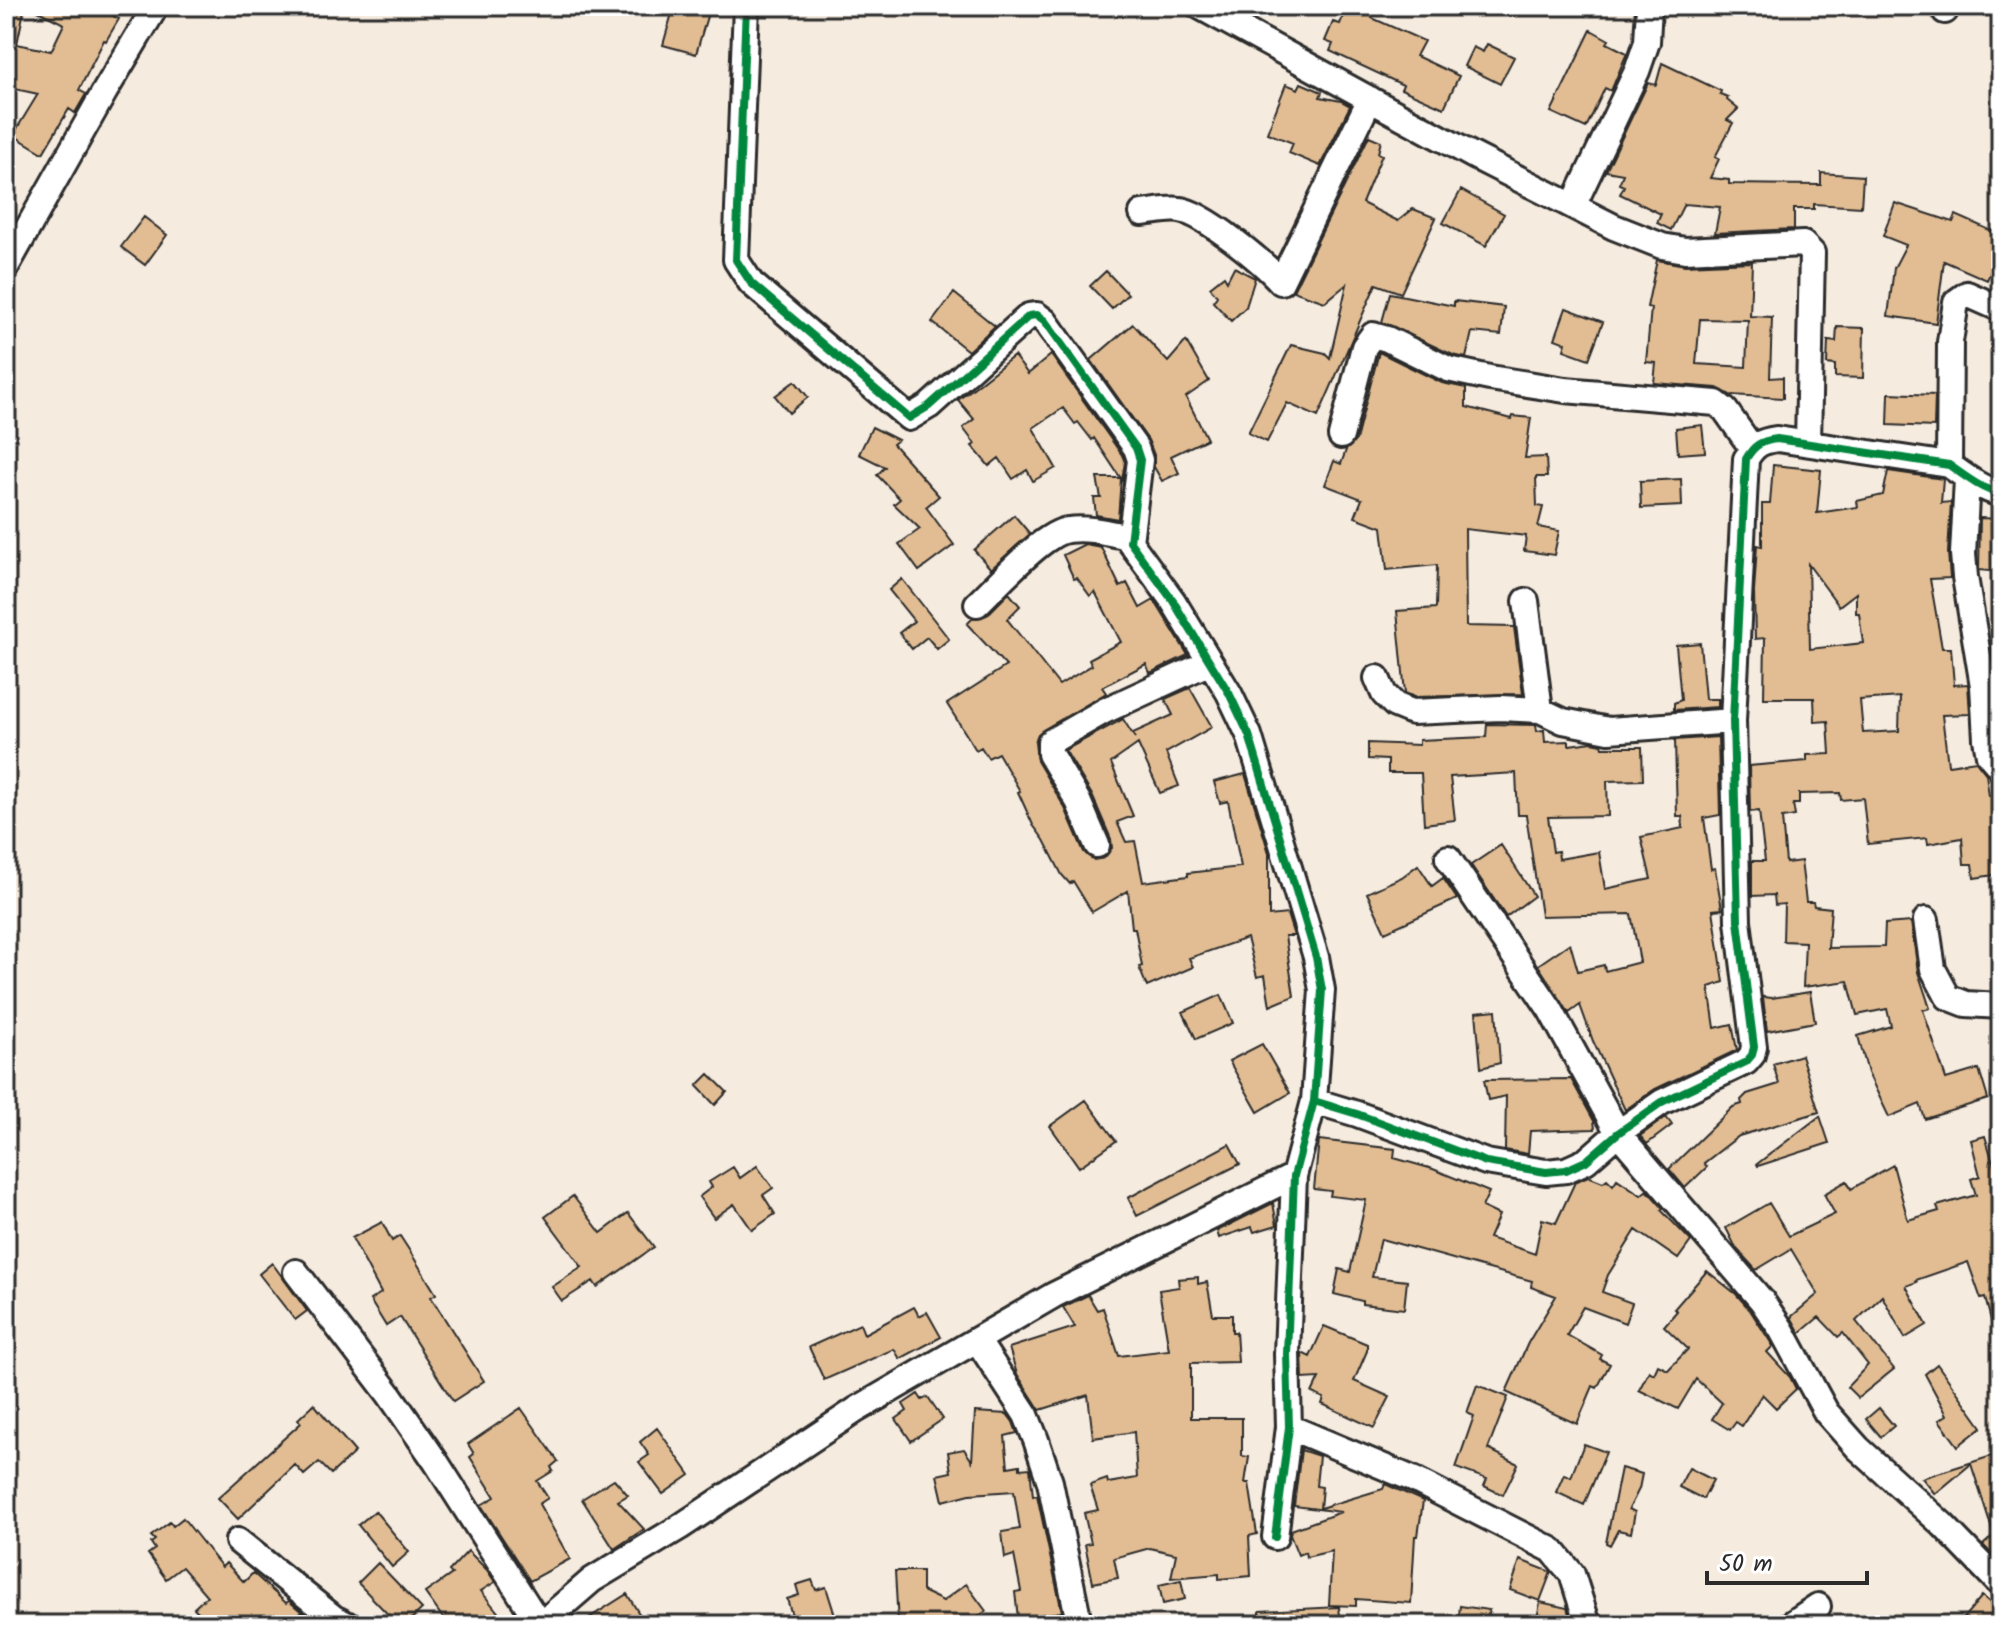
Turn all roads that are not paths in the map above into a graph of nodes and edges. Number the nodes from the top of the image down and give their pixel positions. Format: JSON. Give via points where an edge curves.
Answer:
{"nodes":[{"id":1,"x":156,"y":6,"type":"edge"},
{"id":2,"x":746,"y":6,"type":"edge"},
{"id":3,"x":1199,"y":6,"type":"edge"},
{"id":4,"x":1649,"y":6,"type":"edge"},
{"id":5,"x":1370,"y":99,"type":"junction"},
{"id":6,"x":1573,"y":206,"type":"junction"},
{"id":7,"x":1142,"y":213,"type":"dead end"},
{"id":8,"x":6,"y":267,"type":"edge"},
{"id":9,"x":2001,"y":309,"type":"edge"},
{"id":10,"x":1341,"y":436,"type":"dead end"},
{"id":11,"x":1808,"y":443,"type":"junction"},
{"id":12,"x":1752,"y":448,"type":"junction"},
{"id":13,"x":1958,"y":472,"type":"junction"},
{"id":14,"x":2001,"y":494,"type":"edge"},
{"id":15,"x":1129,"y":537,"type":"junction"},
{"id":16,"x":1526,"y":601,"type":"dead end"},
{"id":17,"x":977,"y":604,"type":"dead end"},
{"id":18,"x":1210,"y":662,"type":"junction"},
{"id":19,"x":1377,"y":678,"type":"dead end"},
{"id":20,"x":1540,"y":710,"type":"junction"},
{"id":21,"x":1733,"y":721,"type":"junction"},
{"id":22,"x":2001,"y":769,"type":"edge"},
{"id":23,"x":1097,"y":845,"type":"dead end"},
{"id":24,"x":1448,"y":858,"type":"dead end"},
{"id":25,"x":1926,"y":920,"type":"dead end"},
{"id":26,"x":2001,"y":1006,"type":"edge"},
{"id":27,"x":1314,"y":1101,"type":"junction"},
{"id":28,"x":1618,"y":1133,"type":"junction"},
{"id":29,"x":1294,"y":1176,"type":"junction"},
{"id":30,"x":296,"y":1272,"type":"dead end"},
{"id":31,"x":977,"y":1340,"type":"junction"},
{"id":32,"x":1289,"y":1427,"type":"junction"},
{"id":33,"x":1275,"y":1537,"type":"dead end"},
{"id":34,"x":238,"y":1541,"type":"dead end"},
{"id":35,"x":2001,"y":1585,"type":"edge"},
{"id":36,"x":1818,"y":1606,"type":"dead end"},
{"id":37,"x":348,"y":1625,"type":"edge"},
{"id":38,"x":540,"y":1625,"type":"edge"},
{"id":39,"x":1073,"y":1625,"type":"edge"},
{"id":40,"x":1588,"y":1625,"type":"edge"},
{"id":41,"x":1790,"y":1625,"type":"edge"}],
"edges":[{"from":1,"to":8,"type":"street"},
{"from":2,"to":15,"type":"street","via":[[736,260],[741,271],[909,418],[1029,316],[1037,315],[1136,448],[1140,460]]},
{"from":3,"to":5,"type":"street"},
{"from":4,"to":6,"type":"street","via":[[1647,42],[1637,71]]},
{"from":5,"to":6,"type":"street"},
{"from":5,"to":7,"type":"street","via":[[1281,282],[1262,261],[1181,209]]},
{"from":6,"to":11,"type":"street","via":[[1674,249],[1808,247]]},
{"from":9,"to":13,"type":"street","via":[[1967,294],[1956,302],[1950,342]]},
{"from":10,"to":12,"type":"street","via":[[1364,347],[1373,335],[1448,369],[1490,378],[1716,403]]},
{"from":11,"to":12,"type":"street","via":[[1777,439]]},
{"from":11,"to":13,"type":"street"},
{"from":12,"to":21,"type":"street","via":[[1745,473]]},
{"from":13,"to":14,"type":"street"},
{"from":13,"to":22,"type":"street","via":[[1986,739],[1989,755]]},
{"from":15,"to":17,"type":"street","via":[[1087,529],[1061,531]]},
{"from":15,"to":18,"type":"street"},
{"from":16,"to":20,"type":"street"},
{"from":18,"to":23,"type":"street","via":[[1050,742],[1050,754]]},
{"from":18,"to":27,"type":"street","via":[[1249,735],[1316,957],[1322,990]]},
{"from":19,"to":20,"type":"street","via":[[1395,705],[1412,712]]},
{"from":20,"to":21,"type":"street","via":[[1563,721],[1609,730]]},
{"from":21,"to":28,"type":"street","via":[[1738,921],[1752,1055],[1662,1102]]},
{"from":24,"to":28,"type":"street","via":[[1550,1009]]},
{"from":25,"to":26,"type":"street","via":[[1933,969],[1948,997]]},
{"from":27,"to":28,"type":"street","via":[[1486,1162],[1546,1172],[1586,1161]]},
{"from":27,"to":29,"type":"street"},
{"from":28,"to":35,"type":"street","via":[[1762,1301],[1826,1412]]},
{"from":29,"to":31,"type":"street","via":[[1054,1295]]},
{"from":29,"to":32,"type":"street"},
{"from":30,"to":38,"type":"street","via":[[389,1394]]},
{"from":31,"to":38,"type":"street","via":[[856,1410],[592,1580]]},
{"from":31,"to":39,"type":"street","via":[[1026,1415],[1050,1482],[1077,1612]]},
{"from":32,"to":33,"type":"street"},
{"from":32,"to":40,"type":"street","via":[[1415,1480],[1552,1550],[1572,1574]]},
{"from":34,"to":37,"type":"street"},
{"from":36,"to":41,"type":"street"}]}
